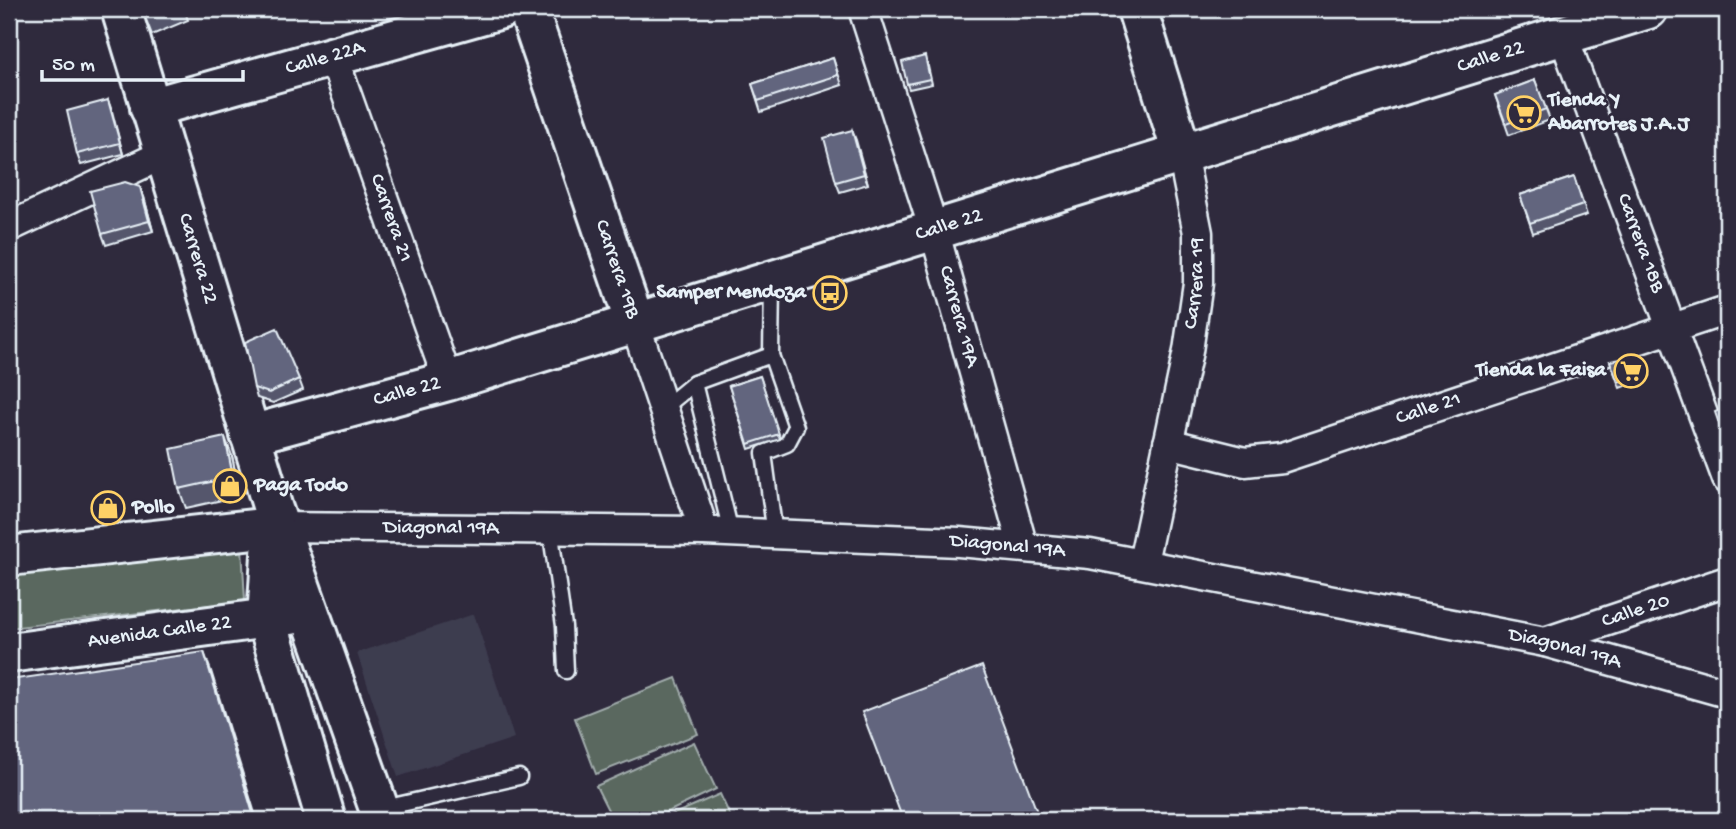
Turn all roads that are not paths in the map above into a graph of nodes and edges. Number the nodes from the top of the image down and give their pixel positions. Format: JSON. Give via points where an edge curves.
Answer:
{"nodes":[{"id":1,"x":121,"y":9,"type":"edge"},
{"id":2,"x":501,"y":9,"type":"edge"},
{"id":3,"x":528,"y":9,"type":"edge"},
{"id":4,"x":863,"y":9,"type":"edge"},
{"id":5,"x":1137,"y":9,"type":"edge"},
{"id":6,"x":1648,"y":9,"type":"edge"},
{"id":7,"x":1557,"y":22,"type":"edge"},
{"id":8,"x":333,"y":56,"type":"junction"},
{"id":9,"x":150,"y":108,"type":"junction"},
{"id":10,"x":1182,"y":153,"type":"junction"},
{"id":11,"x":164,"y":154,"type":"junction"},
{"id":12,"x":9,"y":228,"type":"edge"},
{"id":13,"x":934,"y":230,"type":"junction"},
{"id":14,"x":772,"y":280,"type":"junction"},
{"id":15,"x":1727,"y":310,"type":"edge"},
{"id":16,"x":635,"y":323,"type":"junction"},
{"id":17,"x":1671,"y":329,"type":"junction"},
{"id":18,"x":771,"y":355,"type":"junction"},
{"id":19,"x":448,"y":381,"type":"junction"},
{"id":20,"x":694,"y":383,"type":"junction"},
{"id":21,"x":665,"y":407,"type":"junction"},
{"id":22,"x":250,"y":435,"type":"junction"},
{"id":23,"x":1168,"y":443,"type":"junction"},
{"id":24,"x":1727,"y":480,"type":"edge"},
{"id":25,"x":275,"y":521,"type":"junction"},
{"id":26,"x":550,"y":528,"type":"junction"},
{"id":27,"x":717,"y":532,"type":"junction"},
{"id":28,"x":775,"y":535,"type":"junction"},
{"id":29,"x":1023,"y":547,"type":"junction"},
{"id":30,"x":9,"y":556,"type":"edge"},
{"id":31,"x":1143,"y":562,"type":"junction"},
{"id":32,"x":1727,"y":580,"type":"edge"},
{"id":33,"x":312,"y":611,"type":"junction"},
{"id":34,"x":267,"y":621,"type":"junction"},
{"id":35,"x":1545,"y":642,"type":"junction"},
{"id":36,"x":9,"y":653,"type":"edge"},
{"id":37,"x":566,"y":671,"type":"dead end"},
{"id":38,"x":1727,"y":694,"type":"edge"},
{"id":39,"x":519,"y":777,"type":"dead end"},
{"id":40,"x":381,"y":815,"type":"edge"},
{"id":41,"x":327,"y":820,"type":"edge"}],
"edges":[{"from":1,"to":9,"type":"street","name":"Carrera 22"},
{"from":2,"to":8,"type":"street","name":"Calle 22A"},
{"from":3,"to":16,"type":"street","name":"Carrera 19B"},
{"from":4,"to":13,"type":"street","name":"Carrera 19A"},
{"from":5,"to":10,"type":"street","name":"Carrera 19"},
{"from":6,"to":7,"type":"street","name":"Calle 22"},
{"from":7,"to":10,"type":"street","name":"Calle 22"},
{"from":7,"to":17,"type":"street","name":"Carrera 18B"},
{"from":8,"to":9,"type":"street","name":"Calle 22A"},
{"from":8,"to":19,"type":"street","name":"Carrera 21"},
{"from":9,"to":11,"type":"street","name":"Carrera 22"},
{"from":10,"to":13,"type":"street","name":"Calle 22"},
{"from":10,"to":23,"type":"street","name":"Carrera 19","via":[[1198,233],[1198,283]]},
{"from":11,"to":12,"type":"street"},
{"from":11,"to":22,"type":"street","name":"Carrera 22"},
{"from":13,"to":14,"type":"street","name":"Calle 22"},
{"from":13,"to":29,"type":"street","name":"Carrera 19A"},
{"from":14,"to":16,"type":"street","name":"Calle 22"},
{"from":14,"to":18,"type":"lane"},
{"from":15,"to":17,"type":"street","name":"Calle 21"},
{"from":16,"to":19,"type":"street","name":"Calle 22"},
{"from":16,"to":21,"type":"street","name":"Carrera 19B"},
{"from":17,"to":23,"type":"street","name":"Calle 21","via":[[1282,458],[1245,462]]},
{"from":17,"to":24,"type":"street","name":"Carrera 18B"},
{"from":18,"to":20,"type":"lane"},
{"from":18,"to":28,"type":"lane","via":[[796,427],[787,444],[764,453]]},
{"from":19,"to":22,"type":"street","name":"Calle 22"},
{"from":20,"to":21,"type":"lane"},
{"from":20,"to":27,"type":"lane"},
{"from":21,"to":27,"type":"street","name":"Carrera 19B"},
{"from":22,"to":25,"type":"street","name":"Carrera 22"},
{"from":23,"to":31,"type":"street","name":"Carrera 19"},
{"from":25,"to":26,"type":"street","name":"Diagonal 19A"},
{"from":25,"to":30,"type":"street"},
{"from":25,"to":33,"type":"street","name":"Carrera 22"},
{"from":25,"to":34,"type":"street","name":"Carrera 22"},
{"from":26,"to":27,"type":"street","name":"Diagonal 19A"},
{"from":26,"to":37,"type":"lane"},
{"from":27,"to":28,"type":"street","name":"Diagonal 19A"},
{"from":28,"to":29,"type":"street","name":"Diagonal 19A"},
{"from":29,"to":31,"type":"street","name":"Diagonal 19A"},
{"from":31,"to":35,"type":"street","name":"Diagonal 19A"},
{"from":32,"to":35,"type":"street","name":"Calle 20"},
{"from":33,"to":34,"type":"street","name":"Avenida Calle 22"},
{"from":33,"to":40,"type":"street","name":"Carrera 22"},
{"from":34,"to":36,"type":"street","name":"Avenida Calle 22"},
{"from":34,"to":41,"type":"street","name":"Carrera 22"},
{"from":35,"to":38,"type":"street","name":"Diagonal 19A"},
{"from":39,"to":40,"type":"lane"}]}
